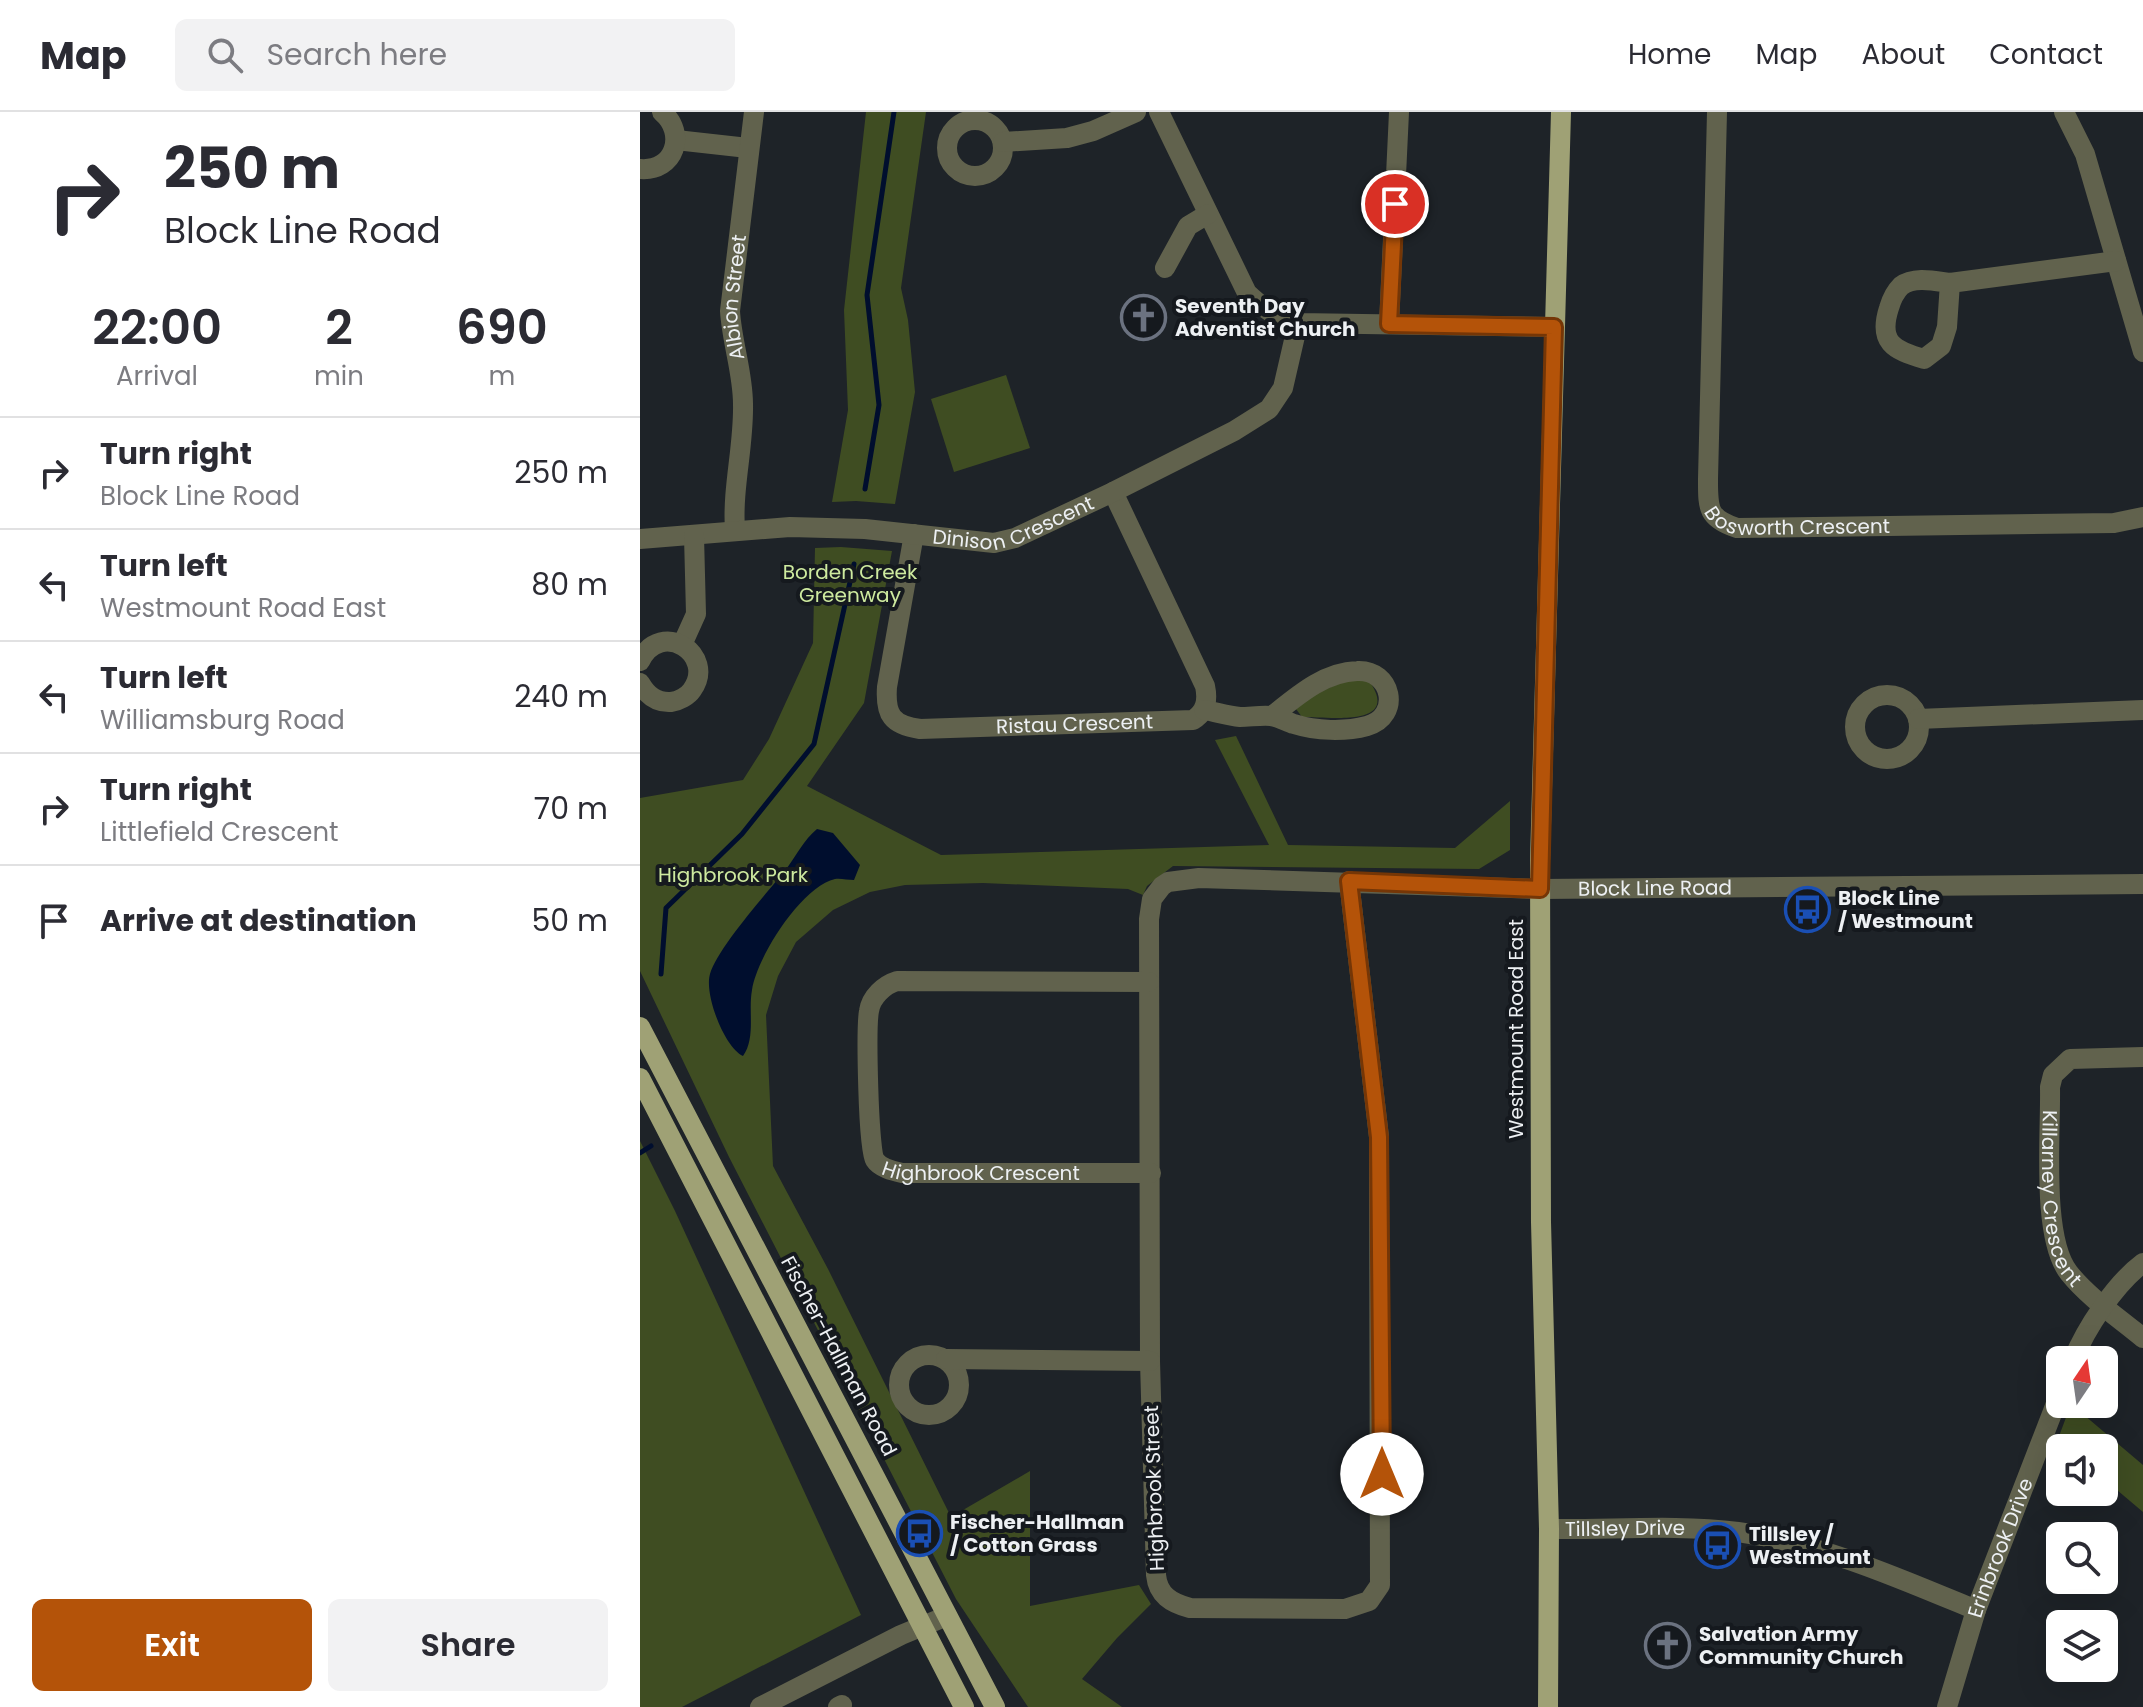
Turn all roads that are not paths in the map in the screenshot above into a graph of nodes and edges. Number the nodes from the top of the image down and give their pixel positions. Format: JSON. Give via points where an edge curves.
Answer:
{"nodes":[{"id":1,"x":662,"y":112,"type":"edge"},
{"id":2,"x":754,"y":112,"type":"edge"},
{"id":3,"x":1136,"y":112,"type":"edge"},
{"id":4,"x":1159,"y":112,"type":"edge"},
{"id":5,"x":1399,"y":112,"type":"edge"},
{"id":6,"x":1561,"y":112,"type":"edge"},
{"id":7,"x":1717,"y":112,"type":"edge"},
{"id":8,"x":2064,"y":112,"type":"edge"},
{"id":9,"x":676,"y":140,"type":"junction"},
{"id":10,"x":1003,"y":142,"type":"dead end"},
{"id":11,"x":748,"y":148,"type":"junction"},
{"id":12,"x":640,"y":169,"type":"edge"},
{"id":13,"x":1208,"y":214,"type":"junction"},
{"id":14,"x":2116,"y":261,"type":"junction"},
{"id":15,"x":1165,"y":268,"type":"dead end"},
{"id":16,"x":1950,"y":283,"type":"dead end"},
{"id":17,"x":1298,"y":323,"type":"junction"},
{"id":18,"x":1389,"y":324,"type":"junction"},
{"id":19,"x":1554,"y":327,"type":"junction"},
{"id":20,"x":2143,"y":352,"type":"edge"},
{"id":21,"x":1113,"y":492,"type":"junction"},
{"id":22,"x":2143,"y":517,"type":"edge"},
{"id":23,"x":735,"y":530,"type":"junction"},
{"id":24,"x":914,"y":534,"type":"junction"},
{"id":25,"x":694,"y":536,"type":"junction"},
{"id":26,"x":640,"y":539,"type":"edge"},
{"id":27,"x":682,"y":645,"type":"junction"},
{"id":28,"x":640,"y":661,"type":"edge"},
{"id":29,"x":640,"y":683,"type":"edge"},
{"id":30,"x":1204,"y":710,"type":"junction"},
{"id":31,"x":2143,"y":710,"type":"edge"},
{"id":32,"x":1272,"y":716,"type":"junction"},
{"id":33,"x":1918,"y":719,"type":"dead end"},
{"id":34,"x":1349,"y":881,"type":"junction"},
{"id":35,"x":1168,"y":882,"type":"joint"},
{"id":36,"x":2143,"y":884,"type":"edge"},
{"id":37,"x":1540,"y":889,"type":"junction"},
{"id":38,"x":1149,"y":982,"type":"junction"},
{"id":39,"x":640,"y":1027,"type":"edge"},
{"id":40,"x":2143,"y":1057,"type":"edge"},
{"id":41,"x":640,"y":1078,"type":"edge"},
{"id":42,"x":1151,"y":1173,"type":"junction"},
{"id":43,"x":2143,"y":1263,"type":"edge"},
{"id":44,"x":2105,"y":1305,"type":"junction"},
{"id":45,"x":2143,"y":1338,"type":"edge"},
{"id":46,"x":2079,"y":1346,"type":"edge"},
{"id":47,"x":946,"y":1359,"type":"dead end"},
{"id":48,"x":1150,"y":1361,"type":"junction"},
{"id":49,"x":2050,"y":1418,"type":"edge"},
{"id":50,"x":1549,"y":1529,"type":"junction"},
{"id":51,"x":1976,"y":1610,"type":"junction"},
{"id":52,"x":947,"y":1616,"type":"junction"},
{"id":53,"x":921,"y":1627,"type":"junction"},
{"id":54,"x":767,"y":1705,"type":"edge"},
{"id":55,"x":964,"y":1707,"type":"edge"},
{"id":56,"x":995,"y":1707,"type":"edge"},
{"id":57,"x":1548,"y":1707,"type":"edge"},
{"id":58,"x":1947,"y":1707,"type":"edge"}],
"edges":[{"from":1,"to":9,"type":"street"},
{"from":2,"to":11,"type":"street","name":"Albion Street"},
{"from":3,"to":10,"type":"street","via":[[1067,138]]},
{"from":4,"to":13,"type":"street"},
{"from":5,"to":18,"type":"street"},
{"from":6,"to":19,"type":"main road","name":"Westmount Road East"},
{"from":7,"to":22,"type":"street","name":"Bosworth Crescent","via":[[1708,505],[1721,523],[1737,528],[1944,526],[2114,523]]},
{"from":8,"to":14,"type":"street","via":[[2085,154]]},
{"from":9,"to":11,"type":"street"},
{"from":9,"to":12,"type":"street","via":[[664,164]]},
{"from":11,"to":23,"type":"street","name":"Albion Street","via":[[730,311],[743,407]]},
{"from":13,"to":15,"type":"street","via":[[1188,226]]},
{"from":13,"to":17,"type":"street","via":[[1247,293],[1272,314]]},
{"from":14,"to":16,"type":"street"},
{"from":14,"to":20,"type":"street"},
{"from":17,"to":18,"type":"street"},
{"from":17,"to":21,"type":"street","name":"Dinison Crescent","via":[[1283,388],[1269,409]]},
{"from":18,"to":19,"type":"street"},
{"from":19,"to":37,"type":"main road","name":"Westmount Road East"},
{"from":21,"to":24,"type":"street","name":"Dinison Crescent","via":[[994,543]]},
{"from":21,"to":30,"type":"street","via":[[1205,686]]},
{"from":23,"to":24,"type":"street","name":"Dinison Crescent","via":[[790,527]]},
{"from":23,"to":25,"type":"street","name":"Dinison Crescent"},
{"from":24,"to":30,"type":"street","name":"Ristau Crescent","via":[[887,687],[888,712],[894,720],[920,729],[1183,722]]},
{"from":25,"to":26,"type":"street","name":"Dinison Crescent"},
{"from":25,"to":27,"type":"street","via":[[696,614]]},
{"from":27,"to":28,"type":"street","via":[[661,642]]},
{"from":27,"to":29,"type":"street","via":[[696,659],[692,691],[666,702],[647,694]]},
{"from":30,"to":32,"type":"street"},
{"from":31,"to":33,"type":"street"},
{"from":32,"to":32,"type":"street","via":[[1318,729],[1367,726],[1386,714],[1390,695],[1375,674],[1347,672],[1301,693]]},
{"from":34,"to":35,"type":"street","name":"Block Line Road"},
{"from":34,"to":37,"type":"street","name":"Block Line Road"},
{"from":34,"to":48,"type":"street","name":"Highbrook Street","via":[[1379,1151],[1382,1568],[1380,1585],[1369,1601],[1345,1609],[1190,1608],[1165,1596],[1156,1575]]},
{"from":35,"to":38,"type":"street","name":"Highbrook Street","via":[[1152,899]]},
{"from":36,"to":37,"type":"street","name":"Block Line Road"},
{"from":37,"to":50,"type":"main road","name":"Westmount Road East"},
{"from":38,"to":42,"type":"street","name":"Highbrook Street"},
{"from":38,"to":42,"type":"street","name":"Highbrook Crescent","via":[[886,985],[869,1010],[869,1140],[875,1161],[902,1173]]},
{"from":39,"to":52,"type":"main road","name":"Fischer-Hallman Road"},
{"from":40,"to":44,"type":"street","name":"Killarney Crescent","via":[[2070,1059],[2053,1075],[2050,1087],[2051,1221],[2057,1252],[2069,1273]]},
{"from":41,"to":53,"type":"main road"},
{"from":42,"to":48,"type":"street","name":"Highbrook Street"},
{"from":43,"to":44,"type":"street"},
{"from":44,"to":45,"type":"street"},
{"from":44,"to":46,"type":"street"},
{"from":47,"to":48,"type":"street"},
{"from":49,"to":51,"type":"street","name":"Erinbrook Drive"},
{"from":50,"to":51,"type":"street","name":"Tillsley Drive","via":[[1685,1528],[1769,1537],[1830,1553]]},
{"from":50,"to":57,"type":"main road","name":"Westmount Road East"},
{"from":51,"to":58,"type":"street","name":"Erinbrook Drive"},
{"from":52,"to":53,"type":"street"},
{"from":52,"to":56,"type":"main road","name":"Fischer-Hallman Road"},
{"from":53,"to":54,"type":"street"},
{"from":53,"to":55,"type":"main road"}]}
